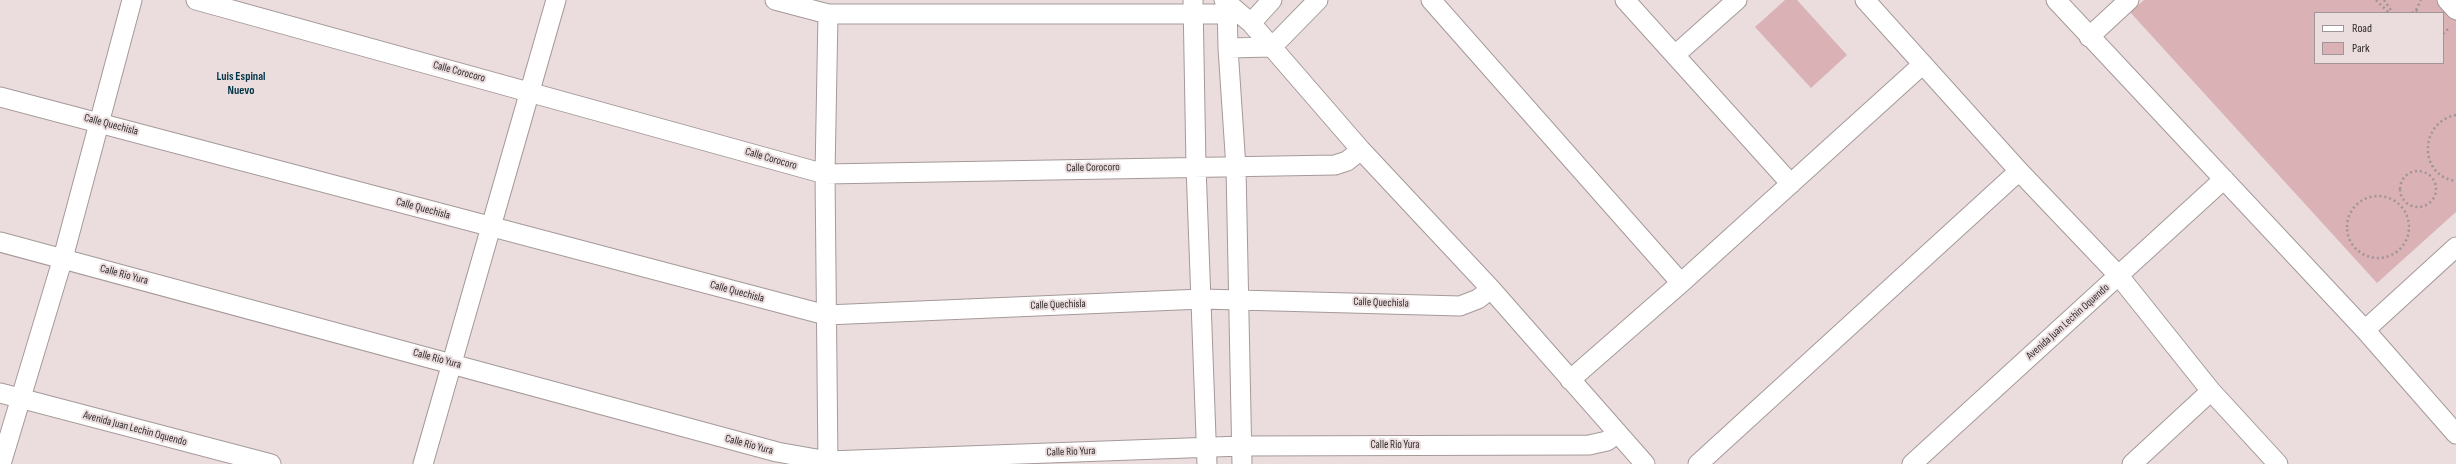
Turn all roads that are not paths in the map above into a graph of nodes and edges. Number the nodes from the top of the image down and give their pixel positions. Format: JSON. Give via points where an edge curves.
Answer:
{"nodes":[{"id":1,"x":132,"y":0,"type":"edge"},
{"id":2,"x":196,"y":0,"type":"edge"},
{"id":3,"x":556,"y":0,"type":"edge"},
{"id":4,"x":775,"y":0,"type":"edge"},
{"id":5,"x":1272,"y":0,"type":"edge"},
{"id":6,"x":1318,"y":0,"type":"edge"},
{"id":7,"x":1431,"y":0,"type":"edge"},
{"id":8,"x":1625,"y":0,"type":"edge"},
{"id":9,"x":1737,"y":0,"type":"edge"},
{"id":10,"x":1864,"y":0,"type":"edge"},
{"id":11,"x":2056,"y":0,"type":"edge"},
{"id":12,"x":2129,"y":0,"type":"edge"},
{"id":13,"x":2447,"y":0,"type":"edge"},
{"id":14,"x":1227,"y":4,"type":"edge"},
{"id":15,"x":1193,"y":6,"type":"edge"},
{"id":16,"x":2456,"y":10,"type":"edge"},
{"id":17,"x":828,"y":14,"type":"junction"},
{"id":18,"x":1251,"y":23,"type":"junction"},
{"id":19,"x":2089,"y":37,"type":"junction"},
{"id":20,"x":1272,"y":47,"type":"junction"},
{"id":21,"x":1228,"y":48,"type":"junction"},
{"id":22,"x":1675,"y":55,"type":"junction"},
{"id":23,"x":1923,"y":64,"type":"junction"},
{"id":24,"x":528,"y":92,"type":"junction"},
{"id":25,"x":0,"y":97,"type":"edge"},
{"id":26,"x":99,"y":122,"type":"junction"},
{"id":27,"x":1362,"y":150,"type":"junction"},
{"id":28,"x":1196,"y":166,"type":"junction"},
{"id":29,"x":1236,"y":168,"type":"junction"},
{"id":30,"x":2019,"y":171,"type":"junction"},
{"id":31,"x":825,"y":174,"type":"junction"},
{"id":32,"x":2224,"y":179,"type":"junction"},
{"id":33,"x":1791,"y":184,"type":"junction"},
{"id":34,"x":492,"y":228,"type":"junction"},
{"id":35,"x":0,"y":242,"type":"edge"},
{"id":36,"x":2456,"y":246,"type":"edge"},
{"id":37,"x":63,"y":258,"type":"junction"},
{"id":38,"x":2119,"y":276,"type":"junction"},
{"id":39,"x":1681,"y":283,"type":"junction"},
{"id":40,"x":1491,"y":289,"type":"junction"},
{"id":41,"x":1202,"y":298,"type":"junction"},
{"id":42,"x":1239,"y":298,"type":"junction"},
{"id":43,"x":826,"y":315,"type":"junction"},
{"id":44,"x":2365,"y":330,"type":"junction"},
{"id":45,"x":452,"y":363,"type":"junction"},
{"id":46,"x":1570,"y":380,"type":"junction"},
{"id":47,"x":2211,"y":392,"type":"junction"},
{"id":48,"x":0,"y":393,"type":"edge"},
{"id":49,"x":21,"y":399,"type":"junction"},
{"id":50,"x":1616,"y":434,"type":"junction"},
{"id":51,"x":2456,"y":434,"type":"edge"},
{"id":52,"x":1206,"y":455,"type":"edge"},
{"id":53,"x":1242,"y":455,"type":"edge"},
{"id":54,"x":828,"y":462,"type":"edge"},
{"id":55,"x":1,"y":464,"type":"edge"},
{"id":56,"x":271,"y":464,"type":"edge"},
{"id":57,"x":423,"y":464,"type":"edge"},
{"id":58,"x":1645,"y":464,"type":"edge"},
{"id":59,"x":1698,"y":464,"type":"edge"},
{"id":60,"x":1912,"y":464,"type":"edge"},
{"id":61,"x":2132,"y":464,"type":"edge"},
{"id":62,"x":2278,"y":464,"type":"edge"}],
"edges":[{"from":1,"to":26,"type":"street"},
{"from":2,"to":24,"type":"street","name":"Calle Corocoro"},
{"from":3,"to":24,"type":"street"},
{"from":4,"to":17,"type":"street"},
{"from":5,"to":18,"type":"street"},
{"from":6,"to":20,"type":"street"},
{"from":7,"to":39,"type":"street"},
{"from":8,"to":22,"type":"street"},
{"from":9,"to":22,"type":"street"},
{"from":10,"to":23,"type":"street"},
{"from":11,"to":19,"type":"street"},
{"from":12,"to":19,"type":"street"},
{"from":13,"to":16,"type":"street"},
{"from":14,"to":15,"type":"street"},
{"from":14,"to":18,"type":"street"},
{"from":14,"to":21,"type":"street"},
{"from":15,"to":17,"type":"street"},
{"from":15,"to":28,"type":"street"},
{"from":17,"to":31,"type":"street"},
{"from":18,"to":20,"type":"street"},
{"from":19,"to":32,"type":"street"},
{"from":20,"to":21,"type":"street"},
{"from":20,"to":27,"type":"street"},
{"from":21,"to":29,"type":"street"},
{"from":22,"to":33,"type":"street"},
{"from":23,"to":30,"type":"street"},
{"from":23,"to":33,"type":"street"},
{"from":24,"to":31,"type":"street","name":"Calle Corocoro"},
{"from":24,"to":34,"type":"street"},
{"from":25,"to":26,"type":"street","name":"Calle Quechisla"},
{"from":26,"to":34,"type":"street","name":"Calle Quechisla"},
{"from":26,"to":37,"type":"street"},
{"from":27,"to":29,"type":"street","name":"Calle Corocoro","via":[[1347,161],[1335,165]]},
{"from":27,"to":40,"type":"street"},
{"from":28,"to":29,"type":"street","name":"Calle Corocoro"},
{"from":28,"to":31,"type":"street","name":"Calle Corocoro"},
{"from":28,"to":41,"type":"street"},
{"from":29,"to":42,"type":"street"},
{"from":30,"to":38,"type":"street"},
{"from":30,"to":59,"type":"street"},
{"from":31,"to":43,"type":"street"},
{"from":32,"to":38,"type":"street","name":"Avenida Juan Lechin Oquendo"},
{"from":32,"to":44,"type":"street"},
{"from":33,"to":39,"type":"street"},
{"from":34,"to":43,"type":"street","name":"Calle Quechisla"},
{"from":34,"to":45,"type":"street"},
{"from":35,"to":37,"type":"street","name":"Calle Rio Yura"},
{"from":36,"to":44,"type":"street"},
{"from":37,"to":45,"type":"street","name":"Calle Rio Yura"},
{"from":37,"to":49,"type":"street"},
{"from":38,"to":47,"type":"street"},
{"from":38,"to":60,"type":"street","name":"Avenida Juan Lechin Oquendo"},
{"from":39,"to":46,"type":"street"},
{"from":40,"to":42,"type":"street","name":"Calle Quechisla","via":[[1478,300],[1460,306]]},
{"from":40,"to":46,"type":"street"},
{"from":41,"to":42,"type":"street","name":"Calle Quechisla"},
{"from":41,"to":43,"type":"street","name":"Calle Quechisla"},
{"from":41,"to":52,"type":"street"},
{"from":42,"to":53,"type":"street"},
{"from":43,"to":54,"type":"street"},
{"from":44,"to":51,"type":"street"},
{"from":45,"to":54,"type":"street","name":"Calle Rio Yura","via":[[777,452]]},
{"from":45,"to":57,"type":"street"},
{"from":46,"to":50,"type":"street"},
{"from":47,"to":61,"type":"street"},
{"from":47,"to":62,"type":"street"},
{"from":48,"to":49,"type":"street","name":"Avenida Juan Lechin Oquendo"},
{"from":49,"to":55,"type":"street"},
{"from":49,"to":56,"type":"street","name":"Avenida Juan Lechin Oquendo"},
{"from":50,"to":53,"type":"street","name":"Calle Rio Yura","via":[[1607,441],[1589,445]]},
{"from":50,"to":58,"type":"street"},
{"from":52,"to":53,"type":"street","name":"Calle Rio Yura"},
{"from":52,"to":54,"type":"street","name":"Calle Rio Yura"}]}
